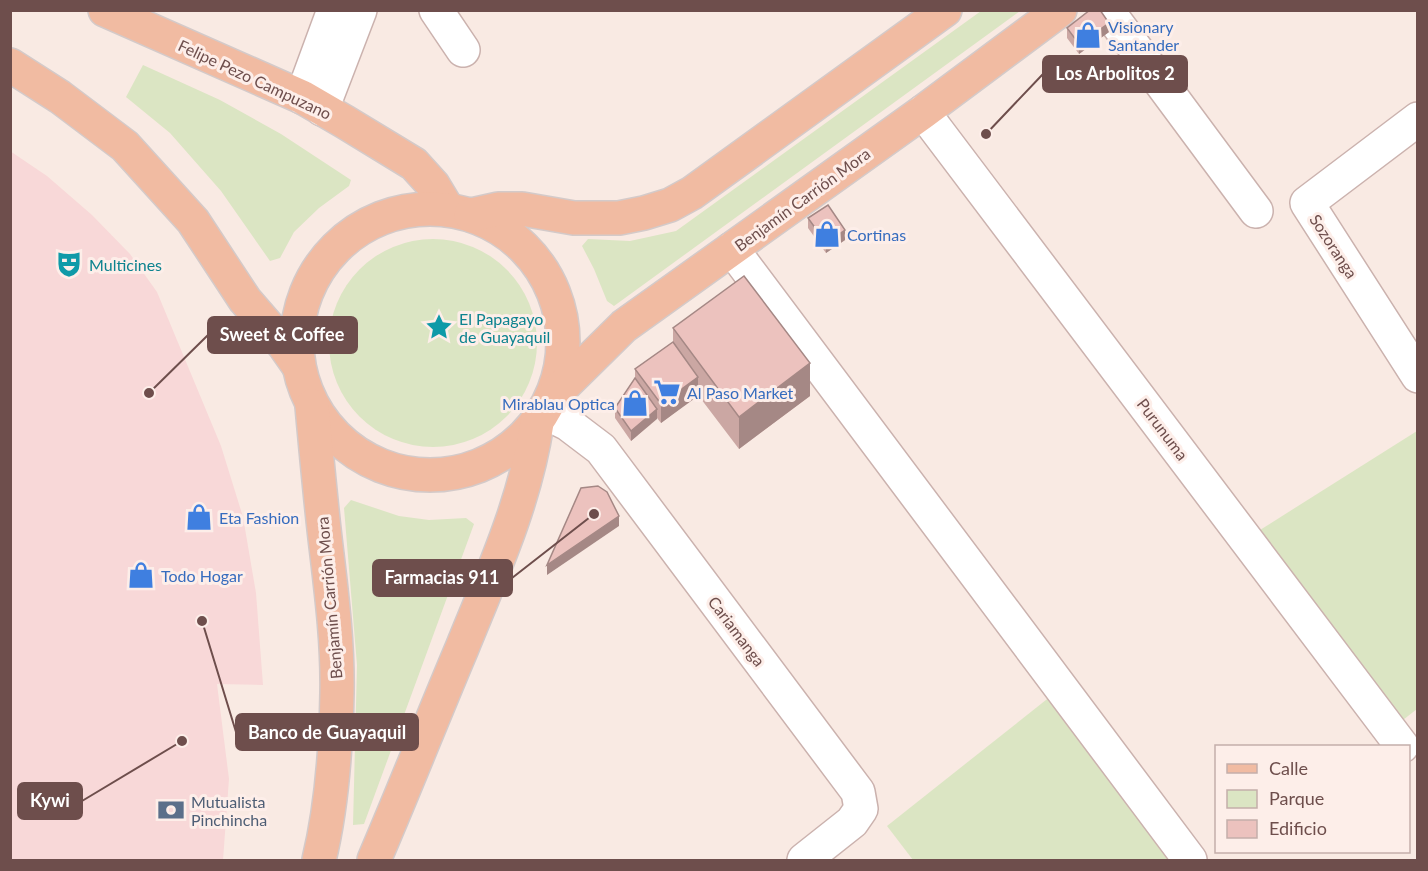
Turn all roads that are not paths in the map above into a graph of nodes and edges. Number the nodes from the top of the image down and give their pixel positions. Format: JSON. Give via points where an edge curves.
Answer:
{"nodes":[{"id":1,"x":105,"y":10,"type":"edge"},
{"id":2,"x":334,"y":10,"type":"edge"},
{"id":3,"x":360,"y":10,"type":"edge"},
{"id":4,"x":436,"y":10,"type":"edge"},
{"id":5,"x":945,"y":10,"type":"edge"},
{"id":6,"x":1060,"y":10,"type":"edge"},
{"id":7,"x":1107,"y":10,"type":"edge"},
{"id":8,"x":463,"y":50,"type":"dead end"},
{"id":9,"x":10,"y":65,"type":"edge"},
{"id":10,"x":312,"y":103,"type":"junction"},
{"id":11,"x":923,"y":112,"type":"junction"},
{"id":12,"x":1418,"y":119,"type":"edge"},
{"id":13,"x":1256,"y":211,"type":"dead end"},
{"id":14,"x":459,"y":213,"type":"junction"},
{"id":15,"x":732,"y":249,"type":"junction"},
{"id":16,"x":298,"y":365,"type":"junction"},
{"id":17,"x":1418,"y":376,"type":"edge"},
{"id":18,"x":312,"y":406,"type":"junction"},
{"id":19,"x":544,"y":411,"type":"junction"},
{"id":20,"x":1400,"y":745,"type":"edge"},
{"id":21,"x":320,"y":861,"type":"edge"},
{"id":22,"x":374,"y":861,"type":"edge"},
{"id":23,"x":804,"y":861,"type":"edge"},
{"id":24,"x":1190,"y":861,"type":"edge"}],
"edges":[{"from":1,"to":10,"type":"main road","name":"Felipe Pezo Campuzano"},
{"from":2,"to":10,"type":"street"},
{"from":3,"to":10,"type":"street"},
{"from":4,"to":8,"type":"street"},
{"from":5,"to":14,"type":"main road","via":[[670,205],[619,218],[574,218],[522,209]]},
{"from":6,"to":11,"type":"main road","name":"Benjamín Carrión Mora"},
{"from":7,"to":13,"type":"street"},
{"from":9,"to":16,"type":"main road","via":[[125,146],[193,220],[245,300]]},
{"from":10,"to":14,"type":"main road","name":"Felipe Pezo Campuzano","via":[[414,165]]},
{"from":11,"to":15,"type":"main road","name":"Benjamín Carrión Mora"},
{"from":11,"to":20,"type":"street","name":"Purunuma"},
{"from":12,"to":17,"type":"street","name":"Sozoranga","via":[[1307,203]]},
{"from":14,"to":16,"type":"main road","via":[[406,211],[366,225],[333,249],[309,284],[303,303],[297,323]]},
{"from":14,"to":19,"type":"main road","via":[[505,232],[533,256],[553,288],[563,324],[563,362]]},
{"from":15,"to":19,"type":"main road","name":"Benjamín Carrión Mora","via":[[624,326]]},
{"from":15,"to":24,"type":"street"},
{"from":16,"to":18,"type":"main road"},
{"from":18,"to":19,"type":"main road","name":"Benjamín Carrión Mora","via":[[349,447],[377,464],[420,475],[464,471],[504,453]]},
{"from":18,"to":21,"type":"main road","name":"Benjamín Carrión Mora","via":[[334,612],[337,691],[334,770]]},
{"from":19,"to":22,"type":"main road","via":[[506,540]]},
{"from":19,"to":23,"type":"street","name":"Cariamanga","via":[[601,449],[858,792],[861,809],[852,822]]}]}
